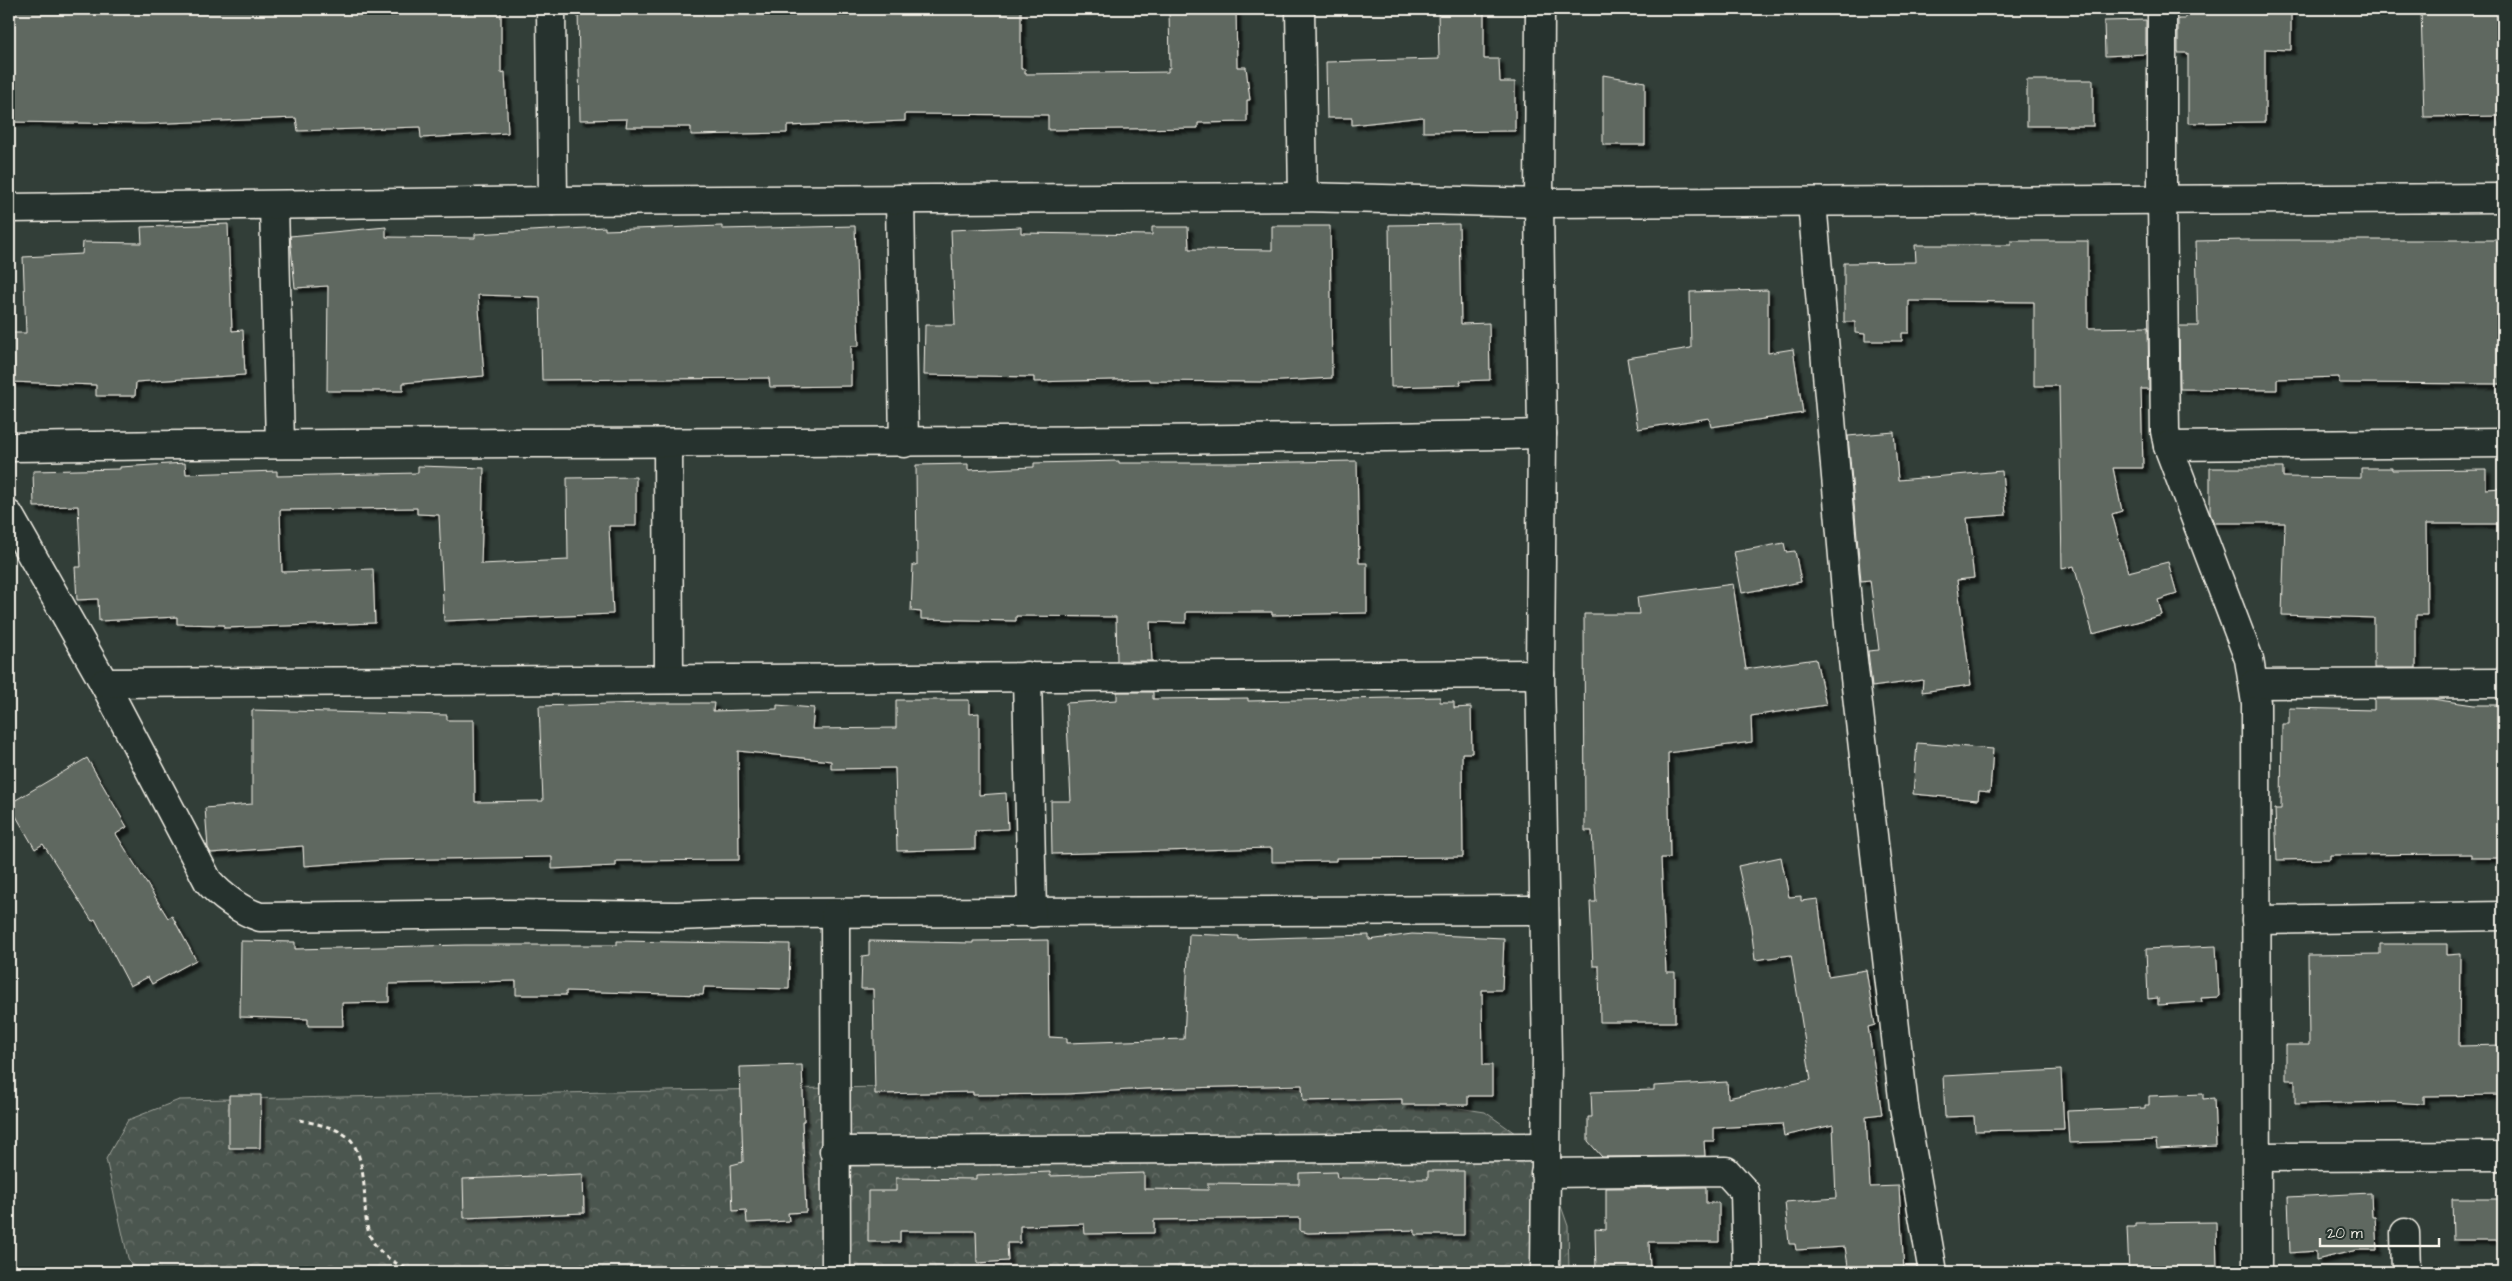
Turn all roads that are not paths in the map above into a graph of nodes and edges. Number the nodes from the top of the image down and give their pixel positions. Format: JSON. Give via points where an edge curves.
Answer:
{"nodes":[{"id":1,"x":551,"y":9,"type":"edge"},
{"id":2,"x":1300,"y":9,"type":"edge"},
{"id":3,"x":1540,"y":9,"type":"edge"},
{"id":4,"x":2162,"y":9,"type":"edge"},
{"id":5,"x":1303,"y":196,"type":"junction"},
{"id":6,"x":2162,"y":198,"type":"junction"},
{"id":7,"x":2503,"y":198,"type":"edge"},
{"id":8,"x":900,"y":199,"type":"junction"},
{"id":9,"x":553,"y":201,"type":"junction"},
{"id":10,"x":1812,"y":202,"type":"junction"},
{"id":11,"x":1539,"y":203,"type":"junction"},
{"id":12,"x":274,"y":206,"type":"junction"},
{"id":13,"x":9,"y":208,"type":"edge"},
{"id":14,"x":1542,"y":434,"type":"junction"},
{"id":15,"x":280,"y":443,"type":"junction"},
{"id":16,"x":668,"y":443,"type":"junction"},
{"id":17,"x":904,"y":443,"type":"junction"},
{"id":18,"x":2503,"y":443,"type":"edge"},
{"id":19,"x":2168,"y":446,"type":"junction"},
{"id":20,"x":9,"y":447,"type":"edge"},
{"id":21,"x":9,"y":515,"type":"edge"},
{"id":22,"x":1540,"y":674,"type":"junction"},
{"id":23,"x":1027,"y":676,"type":"junction"},
{"id":24,"x":669,"y":679,"type":"junction"},
{"id":25,"x":104,"y":683,"type":"junction"},
{"id":26,"x":2503,"y":683,"type":"edge"},
{"id":27,"x":2254,"y":684,"type":"junction"},
{"id":28,"x":1544,"y":910,"type":"junction"},
{"id":29,"x":1032,"y":913,"type":"junction"},
{"id":30,"x":835,"y":914,"type":"junction"},
{"id":31,"x":2503,"y":916,"type":"edge"},
{"id":32,"x":2256,"y":920,"type":"junction"},
{"id":33,"x":834,"y":1151,"type":"junction"},
{"id":34,"x":2503,"y":1156,"type":"edge"},
{"id":35,"x":2257,"y":1157,"type":"junction"},
{"id":36,"x":1545,"y":1160,"type":"junction"},
{"id":37,"x":2405,"y":1234,"type":"dead end"},
{"id":38,"x":836,"y":1272,"type":"edge"},
{"id":39,"x":1545,"y":1272,"type":"edge"},
{"id":40,"x":1746,"y":1272,"type":"edge"},
{"id":41,"x":1933,"y":1272,"type":"edge"},
{"id":42,"x":2257,"y":1272,"type":"edge"},
{"id":43,"x":2406,"y":1272,"type":"edge"}],
"edges":[{"from":1,"to":9,"type":"street"},
{"from":2,"to":5,"type":"street"},
{"from":3,"to":11,"type":"street"},
{"from":4,"to":6,"type":"street"},
{"from":5,"to":8,"type":"street"},
{"from":5,"to":11,"type":"street"},
{"from":6,"to":7,"type":"street"},
{"from":6,"to":10,"type":"street"},
{"from":6,"to":19,"type":"street"},
{"from":8,"to":9,"type":"street"},
{"from":8,"to":17,"type":"street"},
{"from":9,"to":12,"type":"street"},
{"from":10,"to":11,"type":"street"},
{"from":10,"to":41,"type":"street","via":[[1849,625],[1902,1097]]},
{"from":11,"to":14,"type":"street"},
{"from":12,"to":13,"type":"street"},
{"from":12,"to":15,"type":"street"},
{"from":14,"to":17,"type":"street"},
{"from":14,"to":22,"type":"street"},
{"from":15,"to":16,"type":"street"},
{"from":15,"to":20,"type":"street"},
{"from":16,"to":17,"type":"street"},
{"from":16,"to":24,"type":"street"},
{"from":18,"to":19,"type":"street"},
{"from":19,"to":27,"type":"street","via":[[2246,651]]},
{"from":21,"to":25,"type":"street"},
{"from":22,"to":23,"type":"street"},
{"from":22,"to":28,"type":"street"},
{"from":23,"to":24,"type":"street"},
{"from":23,"to":29,"type":"street"},
{"from":24,"to":25,"type":"street"},
{"from":25,"to":30,"type":"street","via":[[208,882],[248,913],[260,917]]},
{"from":26,"to":27,"type":"street"},
{"from":27,"to":32,"type":"street"},
{"from":28,"to":29,"type":"street"},
{"from":28,"to":36,"type":"street"},
{"from":29,"to":30,"type":"street"},
{"from":30,"to":33,"type":"street"},
{"from":31,"to":32,"type":"street"},
{"from":32,"to":35,"type":"street"},
{"from":33,"to":36,"type":"street"},
{"from":33,"to":38,"type":"street"},
{"from":34,"to":35,"type":"street"},
{"from":35,"to":42,"type":"street"},
{"from":36,"to":39,"type":"street"},
{"from":36,"to":40,"type":"street","via":[[1726,1170],[1745,1192]]},
{"from":37,"to":43,"type":"street"}]}
